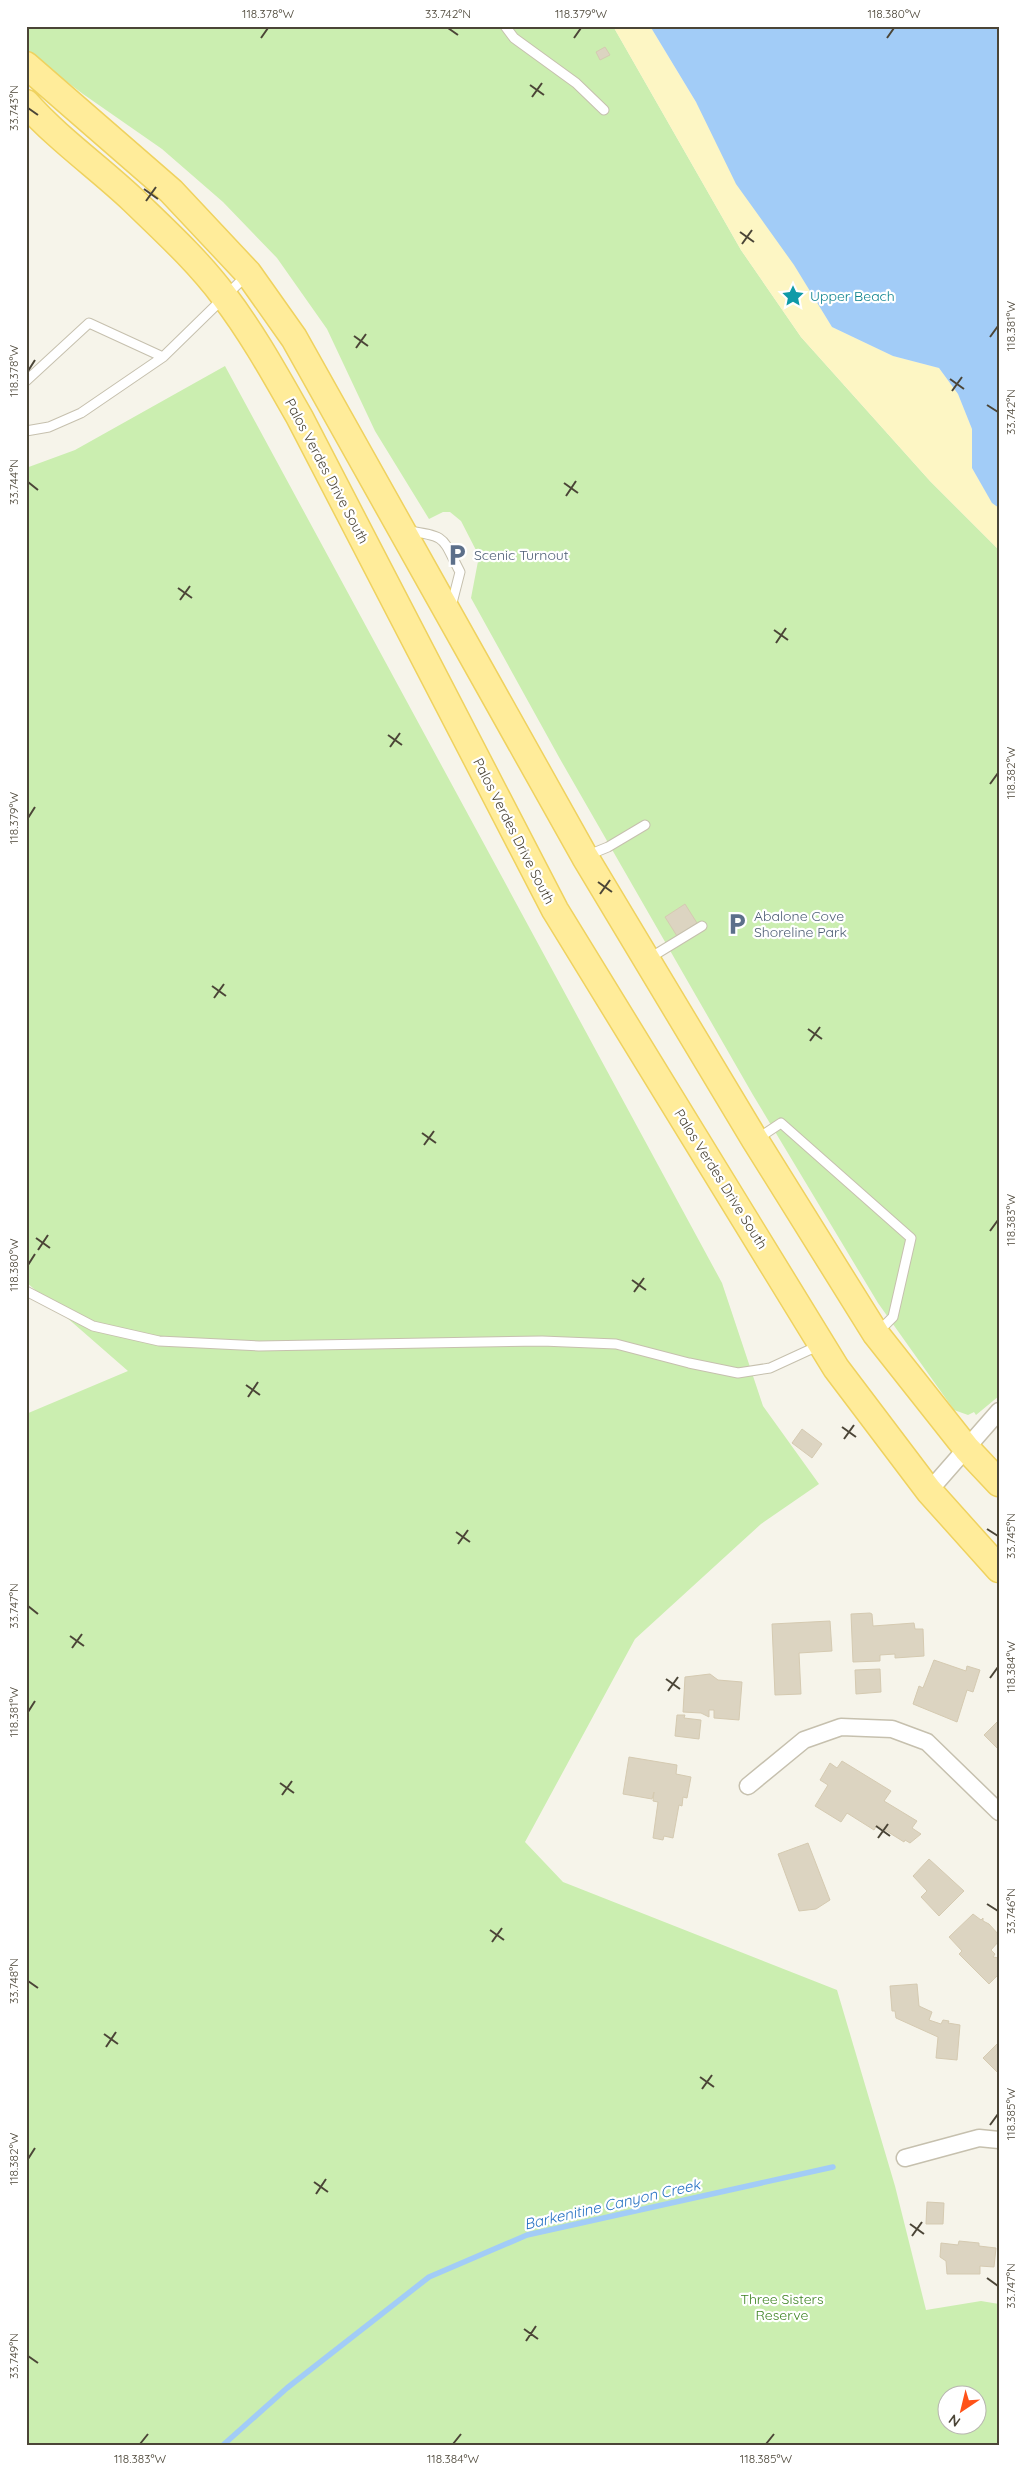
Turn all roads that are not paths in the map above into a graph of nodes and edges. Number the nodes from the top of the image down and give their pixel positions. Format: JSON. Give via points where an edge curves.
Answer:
{"nodes":[{"id":1,"x":505,"y":26,"type":"edge"},
{"id":2,"x":26,"y":65,"type":"edge"},
{"id":3,"x":26,"y":103,"type":"edge"},
{"id":4,"x":604,"y":110,"type":"dead end"},
{"id":5,"x":248,"y":273,"type":"junction"},
{"id":6,"x":224,"y":295,"type":"junction"},
{"id":7,"x":163,"y":357,"type":"junction"},
{"id":8,"x":26,"y":381,"type":"edge"},
{"id":9,"x":26,"y":431,"type":"edge"},
{"id":10,"x":645,"y":825,"type":"dead end"},
{"id":11,"x":585,"y":857,"type":"junction"},
{"id":12,"x":702,"y":926,"type":"dead end"},
{"id":13,"x":646,"y":960,"type":"junction"},
{"id":14,"x":755,"y":1140,"type":"junction"},
{"id":15,"x":26,"y":1291,"type":"edge"},
{"id":16,"x":876,"y":1334,"type":"junction"},
{"id":17,"x":822,"y":1344,"type":"junction"},
{"id":18,"x":999,"y":1411,"type":"edge"},
{"id":19,"x":967,"y":1449,"type":"junction"},
{"id":20,"x":999,"y":1483,"type":"edge"},
{"id":21,"x":929,"y":1491,"type":"junction"},
{"id":22,"x":999,"y":1569,"type":"edge"},
{"id":23,"x":748,"y":1786,"type":"dead end"},
{"id":24,"x":999,"y":1812,"type":"edge"},
{"id":25,"x":999,"y":2140,"type":"edge"},
{"id":26,"x":905,"y":2158,"type":"dead end"}],
"edges":[{"from":1,"to":4,"type":"lane","via":[[514,38],[576,83]]},
{"from":2,"to":5,"type":"main road","via":[[171,190]]},
{"from":3,"to":6,"type":"main road","name":"Palos Verdes Drive South","via":[[42,121],[133,200]]},
{"from":5,"to":6,"type":"lane"},
{"from":5,"to":11,"type":"main road","via":[[294,338]]},
{"from":6,"to":7,"type":"lane"},
{"from":6,"to":17,"type":"main road","name":"Palos Verdes Drive South","via":[[266,358],[300,418],[555,910]]},
{"from":7,"to":8,"type":"lane","via":[[89,323]]},
{"from":7,"to":9,"type":"lane","via":[[81,413],[49,427]]},
{"from":10,"to":11,"type":"lane"},
{"from":11,"to":13,"type":"main road"},
{"from":12,"to":13,"type":"lane"},
{"from":13,"to":14,"type":"main road"},
{"from":14,"to":16,"type":"main road"},
{"from":14,"to":16,"type":"lane","via":[[781,1123],[911,1238],[893,1317]]},
{"from":15,"to":17,"type":"lane","via":[[93,1326],[159,1341],[259,1346],[542,1340],[616,1344],[738,1373],[770,1368]]},
{"from":16,"to":19,"type":"main road"},
{"from":17,"to":21,"type":"main road","name":"Palos Verdes Drive South","via":[[836,1368]]},
{"from":18,"to":19,"type":"street"},
{"from":19,"to":20,"type":"main road"},
{"from":19,"to":21,"type":"street"},
{"from":21,"to":22,"type":"main road","name":"Palos Verdes Drive South"},
{"from":23,"to":24,"type":"street","via":[[804,1740],[841,1727],[892,1729],[928,1742]]},
{"from":25,"to":26,"type":"street","via":[[979,2138]]}]}
